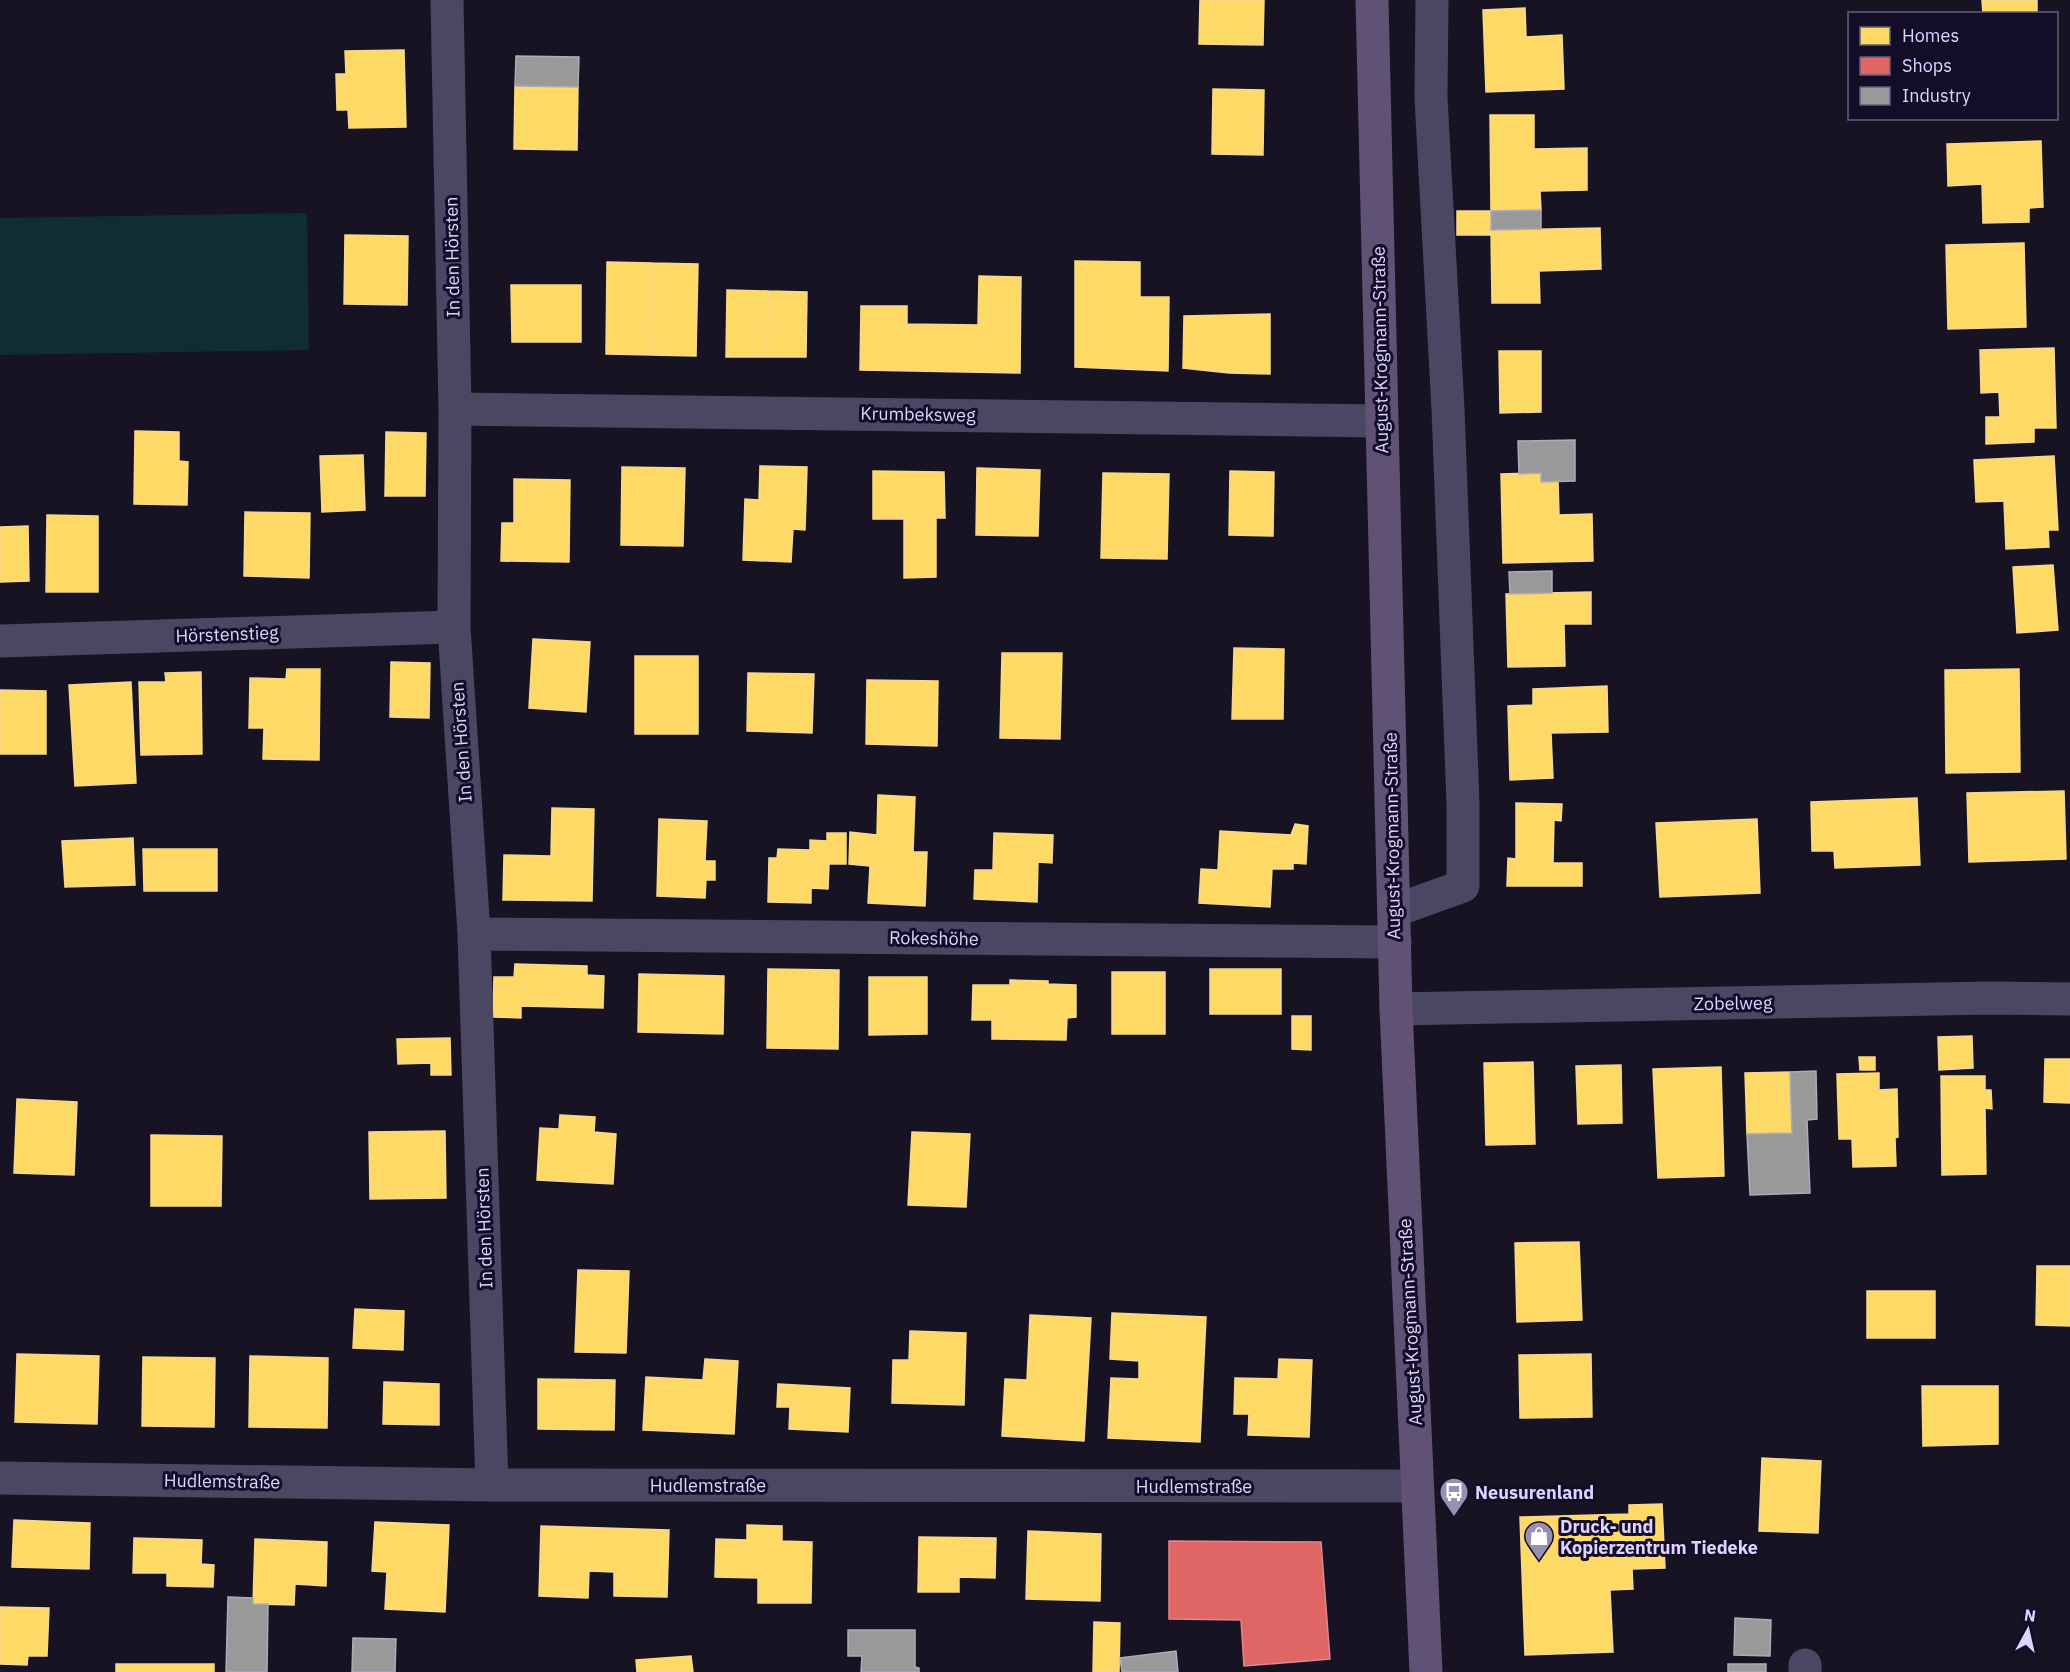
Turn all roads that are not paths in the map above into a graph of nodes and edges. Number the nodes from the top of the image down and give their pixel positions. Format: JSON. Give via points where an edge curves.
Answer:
{"nodes":[{"id":1,"x":447,"y":0,"type":"edge"},
{"id":2,"x":1372,"y":0,"type":"edge"},
{"id":3,"x":1432,"y":0,"type":"edge"},
{"id":4,"x":455,"y":408,"type":"junction"},
{"id":5,"x":1381,"y":421,"type":"junction"},
{"id":6,"x":454,"y":627,"type":"junction"},
{"id":7,"x":0,"y":641,"type":"edge"},
{"id":8,"x":1394,"y":926,"type":"junction"},
{"id":9,"x":474,"y":934,"type":"junction"},
{"id":10,"x":2070,"y":999,"type":"edge"},
{"id":11,"x":1396,"y":1009,"type":"junction"},
{"id":12,"x":0,"y":1478,"type":"edge"},
{"id":13,"x":492,"y":1485,"type":"junction"},
{"id":14,"x":1417,"y":1486,"type":"junction"},
{"id":15,"x":1426,"y":1672,"type":"edge"}],
"edges":[{"from":1,"to":4,"type":"street","name":"In den Hörsten"},
{"from":2,"to":5,"type":"main road","name":"August-Krogmann-Straße"},
{"from":3,"to":8,"type":"street","via":[[1431,98],[1448,409],[1463,886]]},
{"from":4,"to":5,"type":"street","name":"Krumbeksweg"},
{"from":4,"to":6,"type":"street","name":"In den Hörsten"},
{"from":5,"to":8,"type":"main road","name":"August-Krogmann-Straße"},
{"from":6,"to":7,"type":"street","name":"Hörstenstieg"},
{"from":6,"to":9,"type":"street","name":"In den Hörsten"},
{"from":8,"to":9,"type":"street","name":"Rokeshöhe"},
{"from":8,"to":11,"type":"main road","name":"August-Krogmann-Straße"},
{"from":9,"to":13,"type":"street","name":"In den Hörsten"},
{"from":10,"to":11,"type":"street","name":"Zobelweg"},
{"from":11,"to":14,"type":"main road","name":"August-Krogmann-Straße"},
{"from":12,"to":13,"type":"street","name":"Hudlemstraße"},
{"from":13,"to":14,"type":"street","name":"Hudlemstraße"},
{"from":14,"to":15,"type":"main road","name":"August-Krogmann-Straße"}]}
